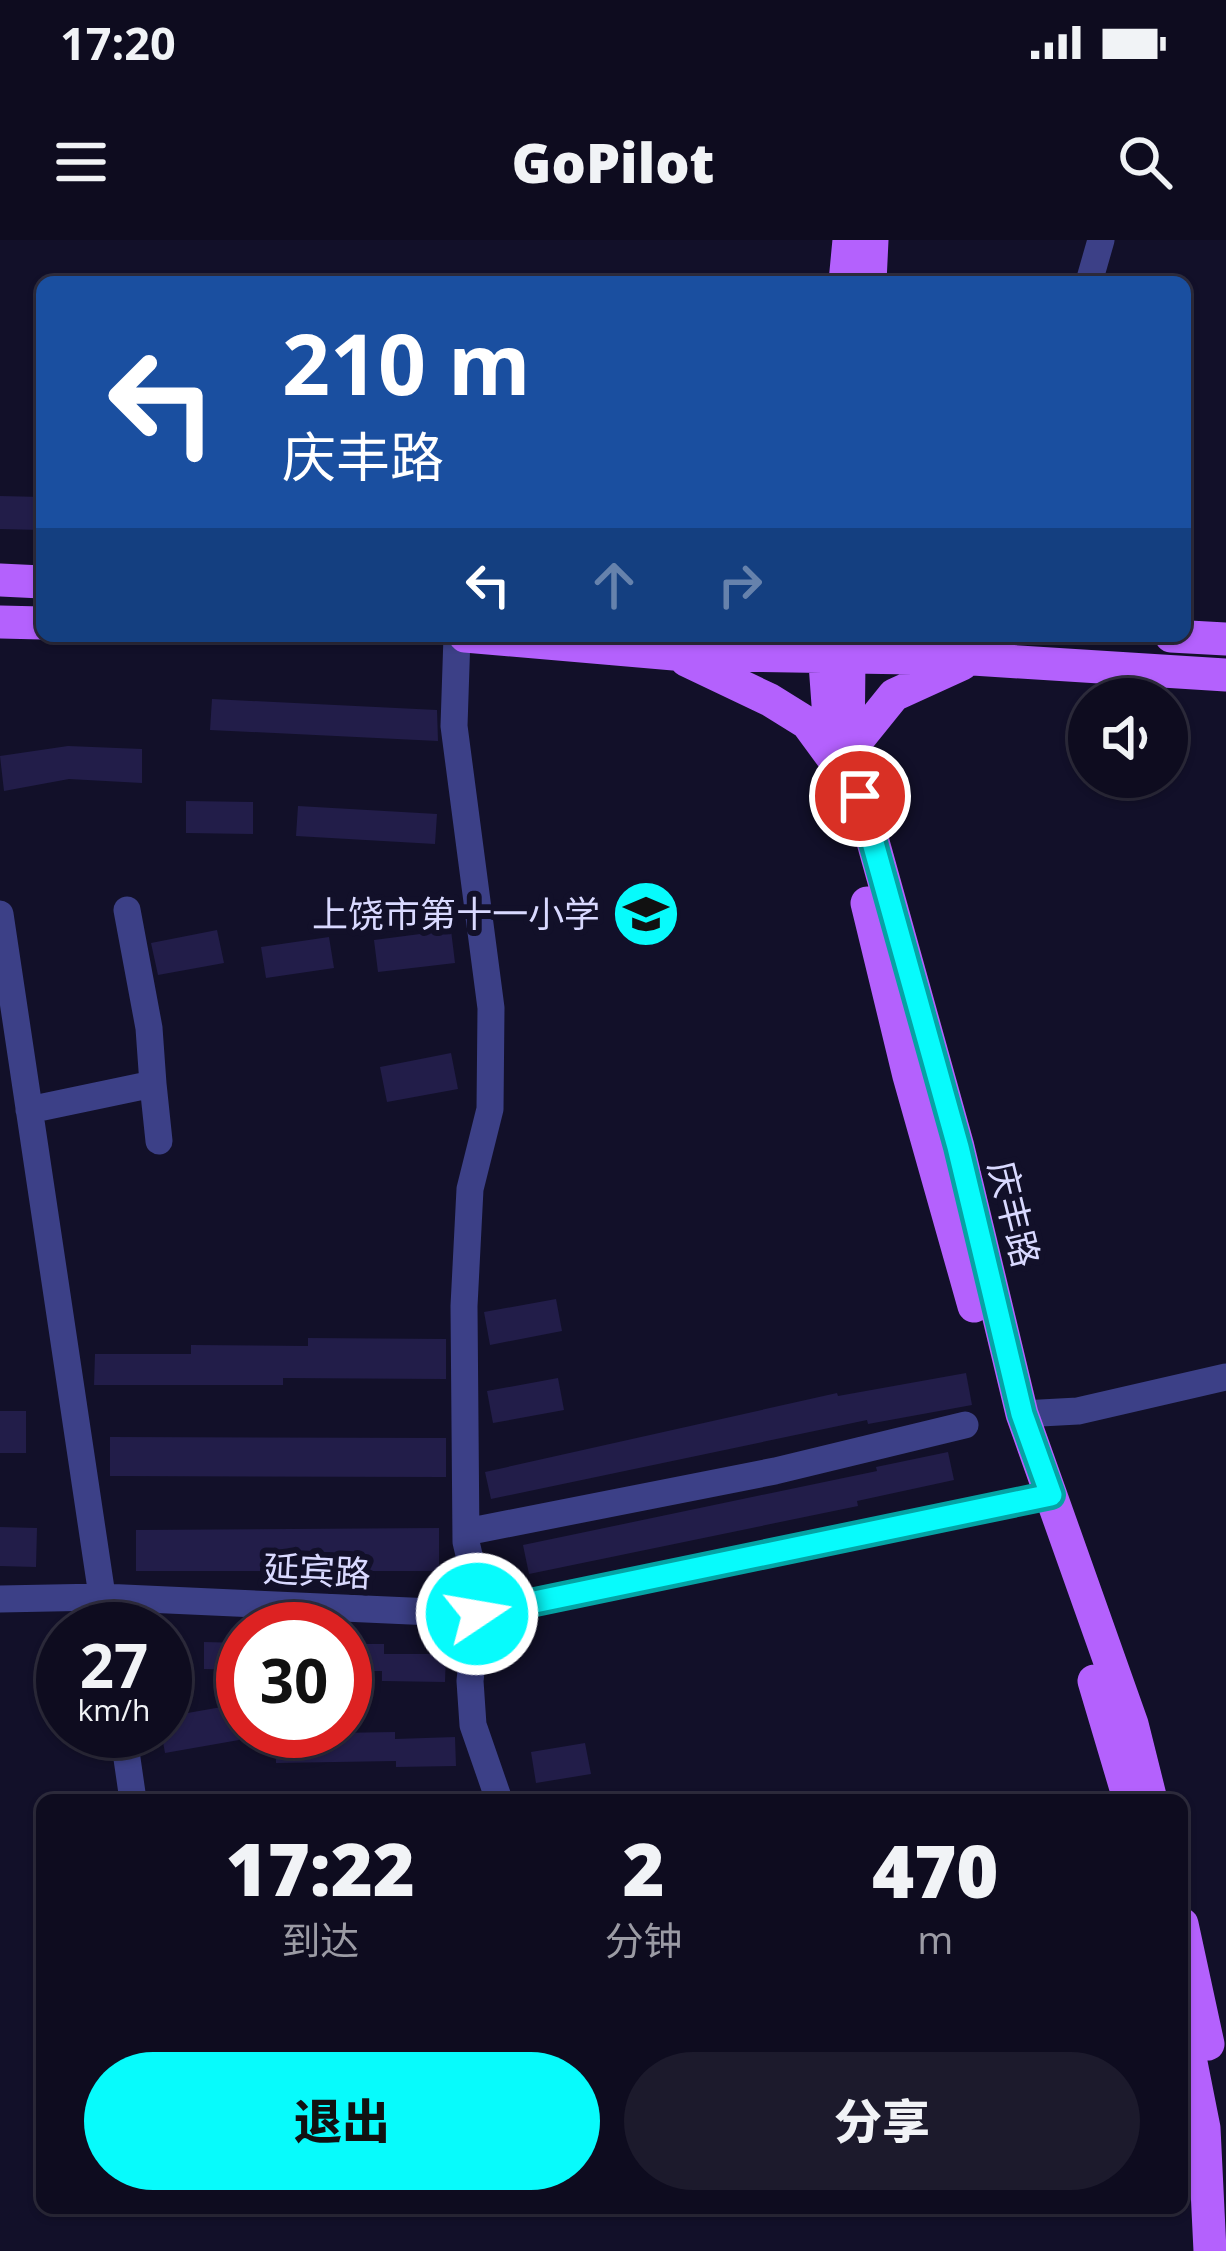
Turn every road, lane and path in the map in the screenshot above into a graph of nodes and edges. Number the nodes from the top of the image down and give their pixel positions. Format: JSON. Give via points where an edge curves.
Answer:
{"nodes":[{"id":1,"x":849,"y":240,"type":"edge"},
{"id":2,"x":872,"y":240,"type":"edge"},
{"id":3,"x":1101,"y":240,"type":"edge"},
{"id":4,"x":846,"y":276,"type":"edge"},
{"id":5,"x":870,"y":276,"type":"edge"},
{"id":6,"x":1091,"y":276,"type":"edge"},
{"id":7,"x":0,"y":580,"type":"edge"},
{"id":8,"x":36,"y":582,"type":"edge"},
{"id":9,"x":0,"y":622,"type":"edge"},
{"id":10,"x":36,"y":623,"type":"edge"},
{"id":11,"x":1191,"y":637,"type":"edge"},
{"id":12,"x":1226,"y":638,"type":"edge"},
{"id":13,"x":461,"y":642,"type":"edge"},
{"id":14,"x":532,"y":642,"type":"edge"},
{"id":15,"x":836,"y":648,"type":"edge"},
{"id":16,"x":674,"y":654,"type":"junction"},
{"id":17,"x":973,"y":659,"type":"junction"},
{"id":18,"x":1226,"y":675,"type":"edge"},
{"id":19,"x":840,"y":755,"type":"junction"},
{"id":20,"x":128,"y":910,"type":"dead end"},
{"id":21,"x":0,"y":914,"type":"edge"},
{"id":22,"x":153,"y":1084,"type":"junction"},
{"id":23,"x":29,"y":1109,"type":"junction"},
{"id":24,"x":159,"y":1141,"type":"dead end"},
{"id":25,"x":1226,"y":1377,"type":"edge"},
{"id":26,"x":1022,"y":1414,"type":"junction"},
{"id":27,"x":965,"y":1425,"type":"dead end"},
{"id":28,"x":1041,"y":1497,"type":"junction"},
{"id":29,"x":466,"y":1532,"type":"junction"},
{"id":30,"x":102,"y":1597,"type":"junction"},
{"id":31,"x":0,"y":1599,"type":"edge"},
{"id":32,"x":103,"y":1602,"type":"edge"},
{"id":33,"x":477,"y":1614,"type":"junction"},
{"id":34,"x":127,"y":1758,"type":"edge"},
{"id":35,"x":132,"y":1794,"type":"edge"},
{"id":36,"x":497,"y":1794,"type":"edge"},
{"id":37,"x":1127,"y":1794,"type":"edge"},
{"id":38,"x":1150,"y":1794,"type":"edge"},
{"id":39,"x":1189,"y":1985,"type":"edge"},
{"id":40,"x":1188,"y":2047,"type":"edge"},
{"id":41,"x":1226,"y":2140,"type":"edge"},
{"id":42,"x":1210,"y":2251,"type":"edge"}],
"edges":[{"from":1,"to":4,"type":"main road"},
{"from":2,"to":5,"type":"main road"},
{"from":3,"to":6,"type":"street"},
{"from":7,"to":8,"type":"main road"},
{"from":9,"to":10,"type":"main road"},
{"from":11,"to":12,"type":"main road"},
{"from":13,"to":29,"type":"street","via":[[454,726],[491,1008],[490,1109],[470,1189],[465,1283]]},
{"from":14,"to":16,"type":"main road"},
{"from":15,"to":16,"type":"main road"},
{"from":15,"to":17,"type":"main road"},
{"from":15,"to":19,"type":"main road","name":"庆丰路"},
{"from":16,"to":19,"type":"main road","via":[[770,700]]},
{"from":17,"to":18,"type":"main road"},
{"from":17,"to":19,"type":"main road","via":[[894,695]]},
{"from":19,"to":26,"type":"main road","name":"庆丰路","via":[[958,1147]]},
{"from":19,"to":28,"type":"main road","via":[[909,1076]]},
{"from":20,"to":22,"type":"street"},
{"from":21,"to":23,"type":"street"},
{"from":22,"to":23,"type":"street"},
{"from":22,"to":24,"type":"street"},
{"from":23,"to":30,"type":"street"},
{"from":25,"to":26,"type":"street","via":[[1078,1411]]},
{"from":26,"to":28,"type":"main road","name":"庆丰路"},
{"from":27,"to":29,"type":"street"},
{"from":28,"to":33,"type":"street","name":"延宾路"},
{"from":28,"to":37,"type":"main road"},
{"from":28,"to":38,"type":"main road","name":"庆丰路","via":[[1132,1724]]},
{"from":29,"to":33,"type":"street"},
{"from":30,"to":31,"type":"street","name":"延宾路"},
{"from":30,"to":32,"type":"street"},
{"from":30,"to":33,"type":"street","name":"延宾路"},
{"from":33,"to":36,"type":"street","via":[[473,1726]]},
{"from":34,"to":35,"type":"street"},
{"from":39,"to":41,"type":"main road"},
{"from":40,"to":42,"type":"main road","via":[[1204,2128]]}]}
